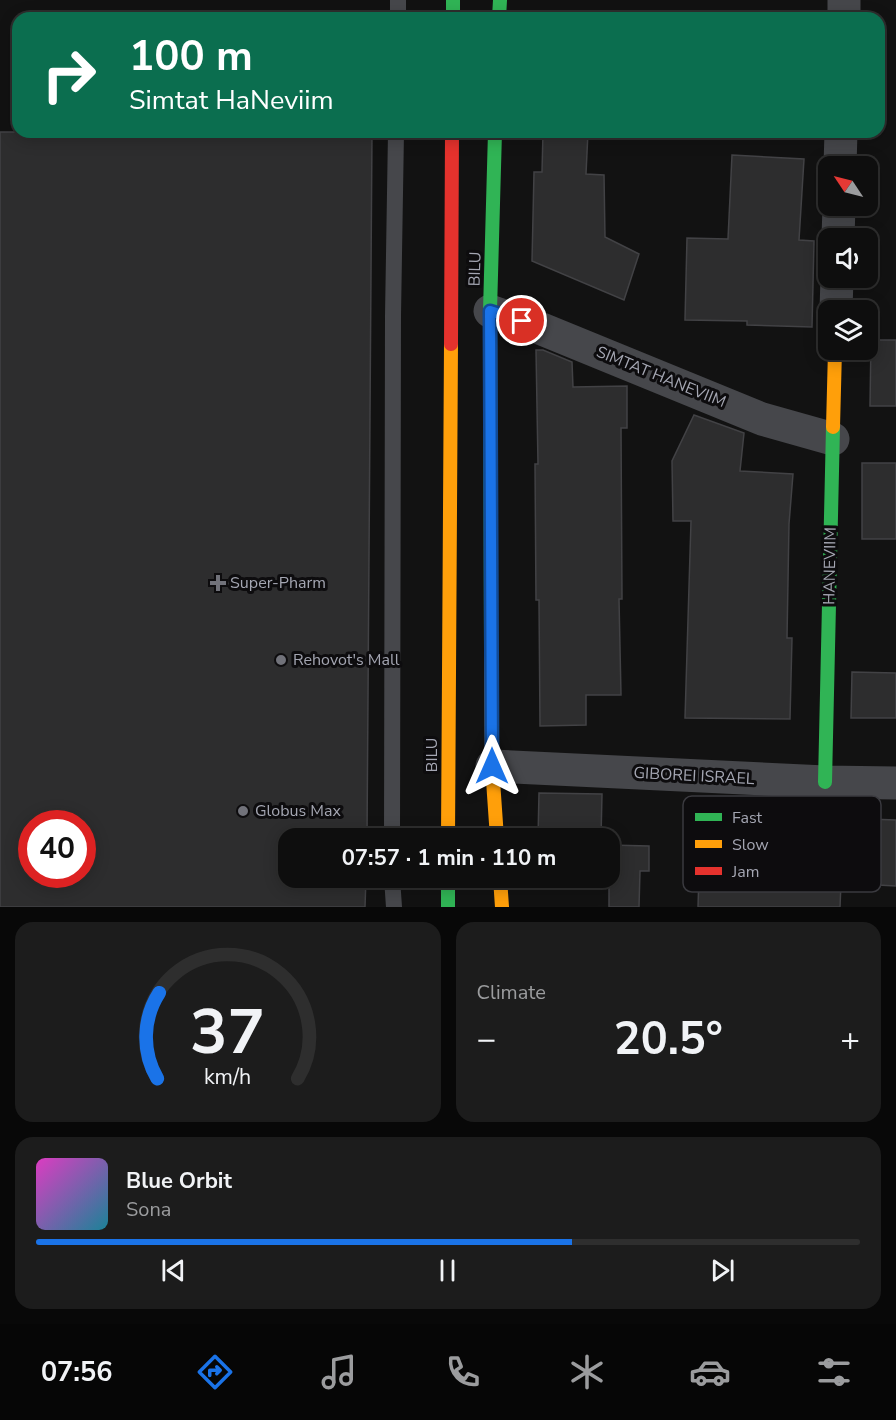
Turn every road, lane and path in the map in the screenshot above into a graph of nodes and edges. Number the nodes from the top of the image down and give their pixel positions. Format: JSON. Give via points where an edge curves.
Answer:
{"nodes":[{"id":1,"x":396,"y":138,"type":"edge"},
{"id":2,"x":452,"y":138,"type":"edge"},
{"id":3,"x":495,"y":138,"type":"edge"},
{"id":4,"x":841,"y":138,"type":"edge"},
{"id":5,"x":840,"y":156,"type":"edge"},
{"id":6,"x":490,"y":311,"type":"junction"},
{"id":7,"x":835,"y":360,"type":"edge"},
{"id":8,"x":833,"y":439,"type":"junction"},
{"id":9,"x":492,"y":766,"type":"junction"},
{"id":10,"x":825,"y":782,"type":"junction"},
{"id":11,"x":896,"y":783,"type":"edge"},
{"id":12,"x":392,"y":828,"type":"edge"},
{"id":13,"x":448,"y":828,"type":"edge"},
{"id":14,"x":496,"y":828,"type":"edge"},
{"id":15,"x":393,"y":888,"type":"edge"},
{"id":16,"x":448,"y":888,"type":"edge"},
{"id":17,"x":501,"y":888,"type":"edge"},
{"id":18,"x":394,"y":907,"type":"edge"},
{"id":19,"x":448,"y":907,"type":"edge"},
{"id":20,"x":502,"y":907,"type":"edge"}],
"edges":[{"from":1,"to":12,"type":"lane"},
{"from":2,"to":13,"type":"street","name":"BILU"},
{"from":3,"to":6,"type":"street","name":"BILU"},
{"from":4,"to":5,"type":"street"},
{"from":6,"to":8,"type":"street","name":"SIMTAT HANEVIIM","via":[[762,419]]},
{"from":6,"to":9,"type":"street","name":"BILU"},
{"from":7,"to":8,"type":"street","name":"HANEVIIM"},
{"from":8,"to":10,"type":"street","name":"HANEVIIM"},
{"from":9,"to":10,"type":"street","name":"GIBOREI ISRAEL"},
{"from":9,"to":14,"type":"street","name":"BILU"},
{"from":10,"to":11,"type":"street","name":"GIBOREI ISRAEL"},
{"from":15,"to":18,"type":"lane"},
{"from":16,"to":19,"type":"street"},
{"from":17,"to":20,"type":"street"}]}
